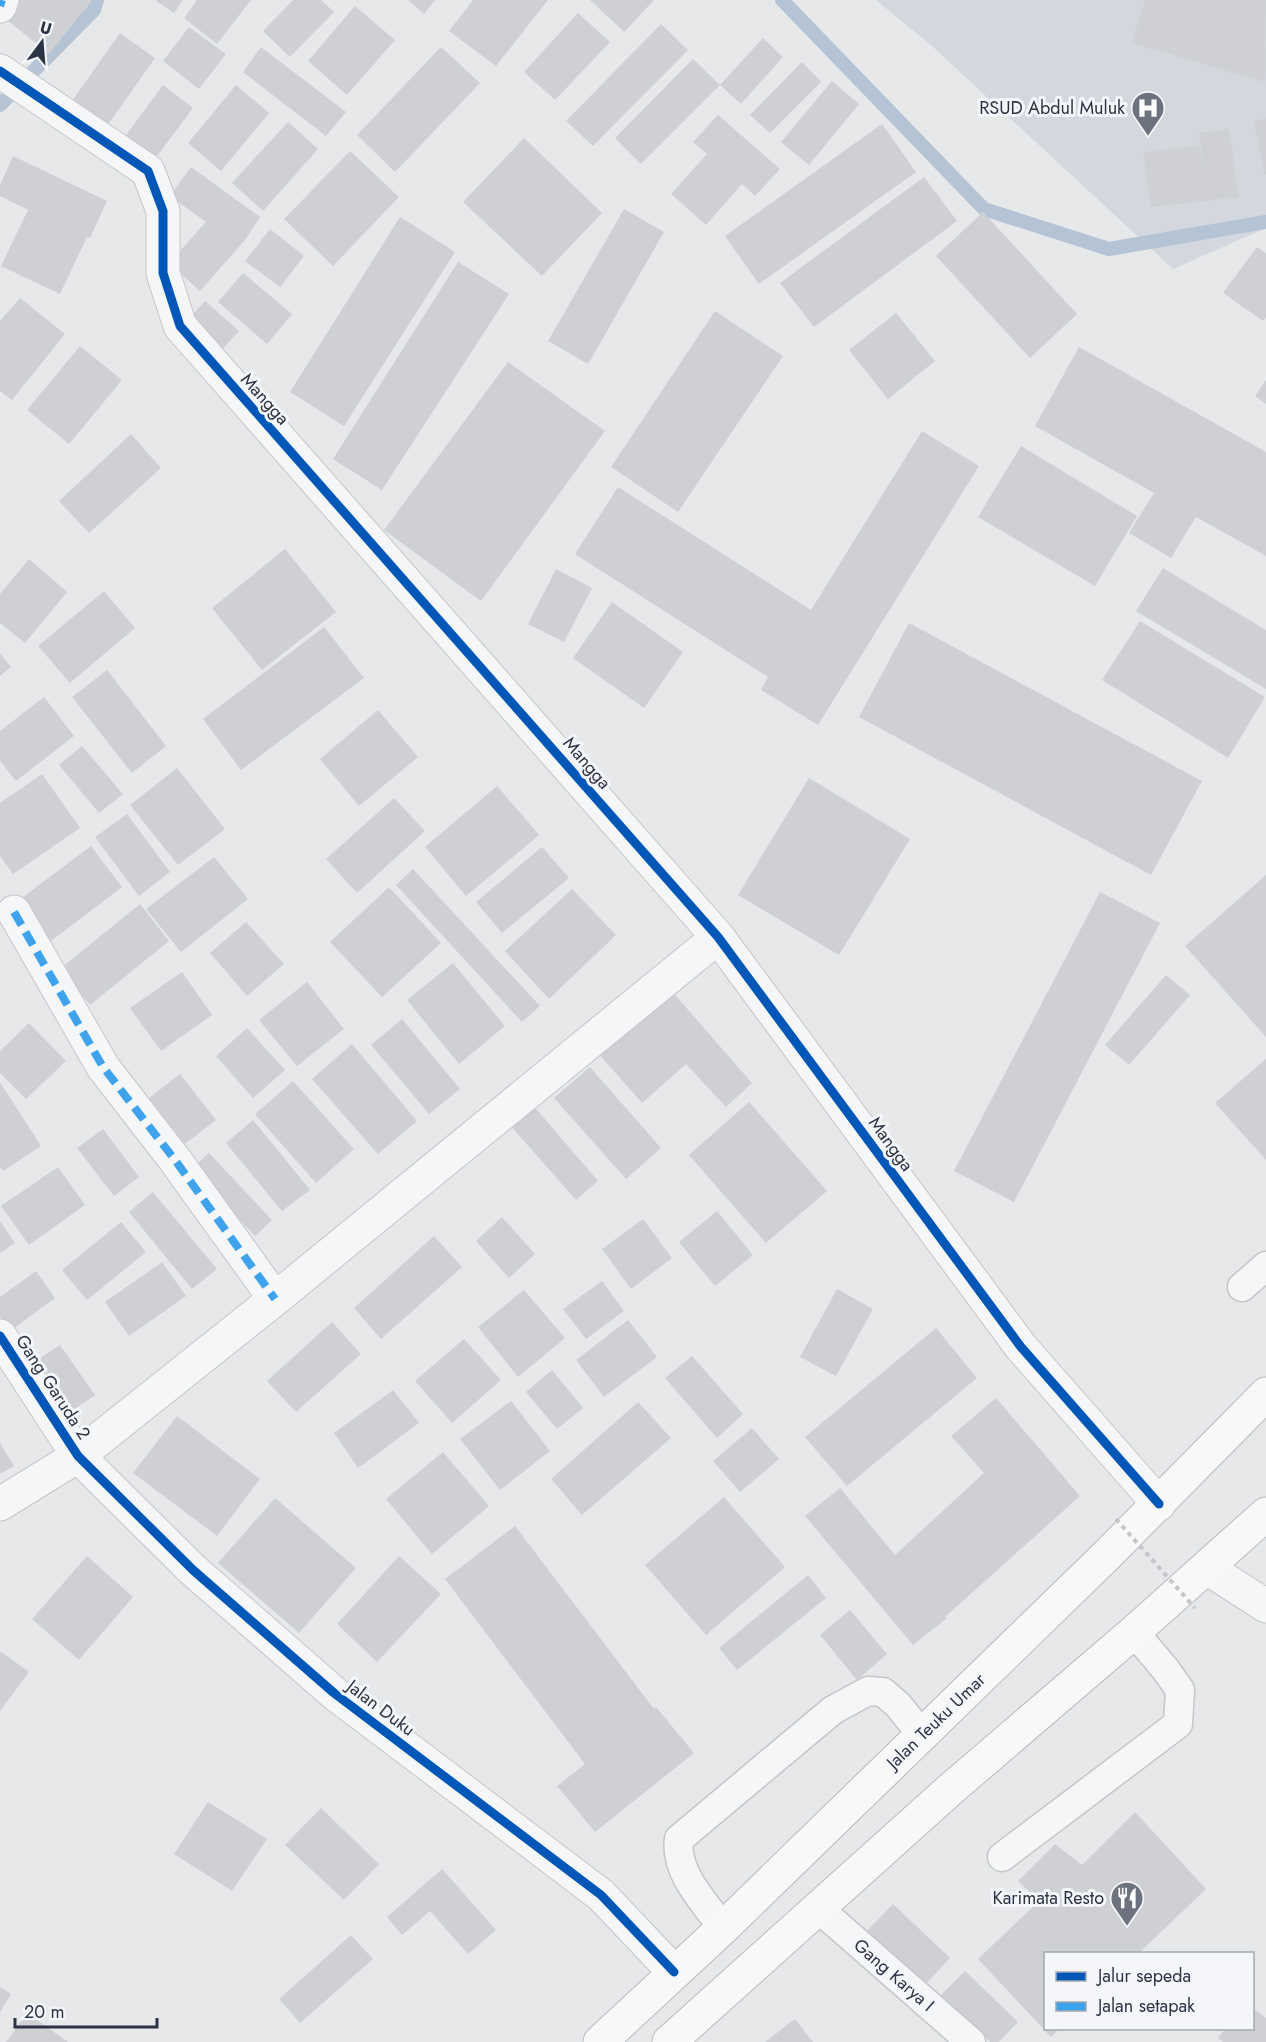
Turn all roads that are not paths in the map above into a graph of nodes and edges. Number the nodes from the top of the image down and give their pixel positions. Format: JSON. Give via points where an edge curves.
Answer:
{"nodes":[{"id":1,"x":2,"y":0,"type":"edge"},
{"id":2,"x":0,"y":6,"type":"edge"},
{"id":3,"x":0,"y":71,"type":"edge"},
{"id":4,"x":14,"y":912,"type":"dead end"},
{"id":5,"x":718,"y":937,"type":"junction"},
{"id":6,"x":1266,"y":1266,"type":"edge"},
{"id":7,"x":1242,"y":1287,"type":"dead end"},
{"id":8,"x":275,"y":1299,"type":"junction"},
{"id":9,"x":0,"y":1336,"type":"edge"},
{"id":10,"x":1266,"y":1394,"type":"edge"},
{"id":11,"x":78,"y":1456,"type":"junction"},
{"id":12,"x":0,"y":1504,"type":"edge"},
{"id":13,"x":1160,"y":1504,"type":"junction"},
{"id":14,"x":1266,"y":1514,"type":"edge"},
{"id":15,"x":1207,"y":1568,"type":"junction"},
{"id":16,"x":1266,"y":1606,"type":"edge"},
{"id":17,"x":1134,"y":1632,"type":"junction"},
{"id":18,"x":922,"y":1735,"type":"junction"},
{"id":19,"x":1002,"y":1857,"type":"dead end"},
{"id":20,"x":818,"y":1908,"type":"junction"},
{"id":21,"x":723,"y":1928,"type":"junction"},
{"id":22,"x":675,"y":1972,"type":"junction"},
{"id":23,"x":600,"y":2042,"type":"edge"},
{"id":24,"x":669,"y":2042,"type":"edge"},
{"id":25,"x":971,"y":2042,"type":"edge"}],
"edges":[{"from":1,"to":2,"type":"street"},
{"from":3,"to":5,"type":"street","name":"Mangga","via":[[148,171],[163,211],[163,273],[180,326]]},
{"from":4,"to":8,"type":"street","via":[[103,1067]]},
{"from":5,"to":8,"type":"street"},
{"from":5,"to":13,"type":"street","name":"Mangga","via":[[1020,1347]]},
{"from":6,"to":7,"type":"lane"},
{"from":8,"to":11,"type":"street"},
{"from":9,"to":11,"type":"street","name":"Gang Garuda 2"},
{"from":10,"to":13,"type":"highway","name":"Jalan Teuku Umar"},
{"from":11,"to":12,"type":"street"},
{"from":11,"to":22,"type":"street","name":"Jalan Duku","via":[[193,1570],[325,1686],[601,1895]]},
{"from":13,"to":18,"type":"highway","name":"Jalan Teuku Umar"},
{"from":14,"to":15,"type":"highway"},
{"from":15,"to":16,"type":"street"},
{"from":15,"to":17,"type":"highway"},
{"from":17,"to":19,"type":"lane","via":[[1180,1690],[1178,1724]]},
{"from":17,"to":20,"type":"highway"},
{"from":18,"to":21,"type":"highway","name":"Jalan Teuku Umar"},
{"from":18,"to":21,"type":"lane","via":[[883,1692],[868,1691],[833,1710],[679,1839],[677,1851],[688,1880]]},
{"from":20,"to":24,"type":"highway"},
{"from":20,"to":25,"type":"lane","name":"Gang Karya I"},
{"from":21,"to":22,"type":"highway","name":"Jalan Teuku Umar"},
{"from":22,"to":23,"type":"highway","name":"Jalan Teuku Umar"}]}
